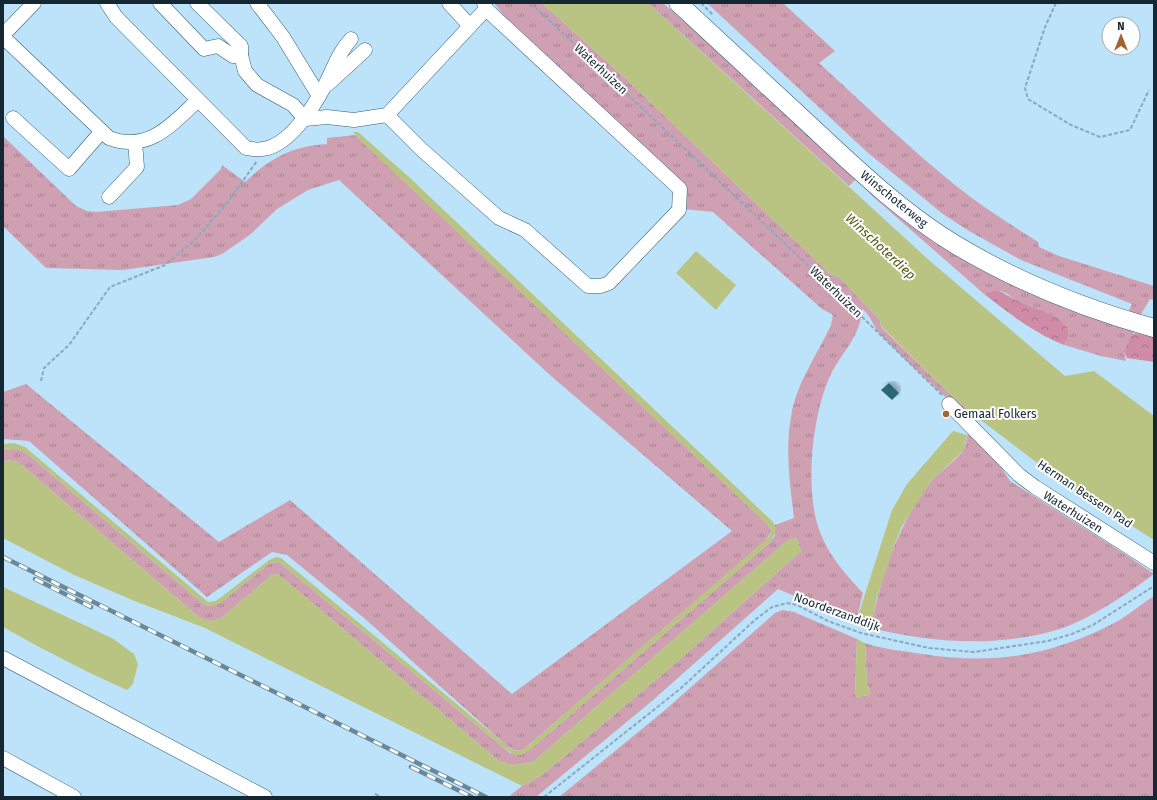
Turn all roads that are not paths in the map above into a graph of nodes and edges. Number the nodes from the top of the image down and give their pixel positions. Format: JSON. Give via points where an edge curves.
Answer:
{"nodes":[{"id":1,"x":34,"y":3,"type":"edge"},
{"id":2,"x":107,"y":3,"type":"edge"},
{"id":3,"x":160,"y":3,"type":"edge"},
{"id":4,"x":196,"y":3,"type":"edge"},
{"id":5,"x":257,"y":3,"type":"edge"},
{"id":6,"x":449,"y":3,"type":"edge"},
{"id":7,"x":678,"y":3,"type":"edge"},
{"id":8,"x":485,"y":6,"type":"edge"},
{"id":9,"x":470,"y":26,"type":"junction"},
{"id":10,"x":3,"y":36,"type":"edge"},
{"id":11,"x":350,"y":39,"type":"dead end"},
{"id":12,"x":365,"y":50,"type":"dead end"},
{"id":13,"x":241,"y":55,"type":"junction"},
{"id":14,"x":322,"y":91,"type":"junction"},
{"id":15,"x":198,"y":100,"type":"junction"},
{"id":16,"x":387,"y":115,"type":"junction"},
{"id":17,"x":13,"y":118,"type":"dead end"},
{"id":18,"x":305,"y":119,"type":"junction"},
{"id":19,"x":102,"y":131,"type":"junction"},
{"id":20,"x":135,"y":142,"type":"junction"},
{"id":21,"x":109,"y":197,"type":"dead end"},
{"id":22,"x":1154,"y":328,"type":"edge"},
{"id":23,"x":949,"y":404,"type":"road end"},
{"id":24,"x":1154,"y":563,"type":"edge"},
{"id":25,"x":3,"y":658,"type":"edge"},
{"id":26,"x":3,"y":758,"type":"edge"},
{"id":27,"x":74,"y":797,"type":"edge"},
{"id":28,"x":265,"y":797,"type":"edge"}],
"edges":[{"from":1,"to":10,"type":"street"},
{"from":2,"to":15,"type":"street","via":[[116,17]]},
{"from":3,"to":13,"type":"street","via":[[204,49],[218,46],[233,56]]},
{"from":4,"to":13,"type":"street","via":[[241,46]]},
{"from":5,"to":14,"type":"street"},
{"from":6,"to":9,"type":"street"},
{"from":7,"to":22,"type":"main road","name":"Winschoterweg","via":[[865,176],[940,234],[1023,281],[1099,311]]},
{"from":8,"to":9,"type":"street"},
{"from":8,"to":16,"type":"street","via":[[680,189],[679,210],[609,283],[588,286],[525,230],[499,218],[421,149]]},
{"from":9,"to":16,"type":"street"},
{"from":10,"to":19,"type":"street"},
{"from":11,"to":14,"type":"street","via":[[341,50]]},
{"from":12,"to":14,"type":"street"},
{"from":13,"to":18,"type":"street","via":[[244,71],[257,85],[294,105]]},
{"from":14,"to":18,"type":"street"},
{"from":15,"to":18,"type":"street","via":[[246,148],[263,149],[279,142]]},
{"from":15,"to":20,"type":"street","via":[[160,135]]},
{"from":16,"to":18,"type":"street","via":[[354,120],[327,117]]},
{"from":17,"to":19,"type":"street","via":[[70,169]]},
{"from":19,"to":20,"type":"street","via":[[117,141]]},
{"from":20,"to":21,"type":"street","via":[[137,167]]},
{"from":23,"to":24,"type":"street","name":"Waterhuizen","via":[[1019,475]]},
{"from":25,"to":28,"type":"street"},
{"from":26,"to":27,"type":"street"}]}
